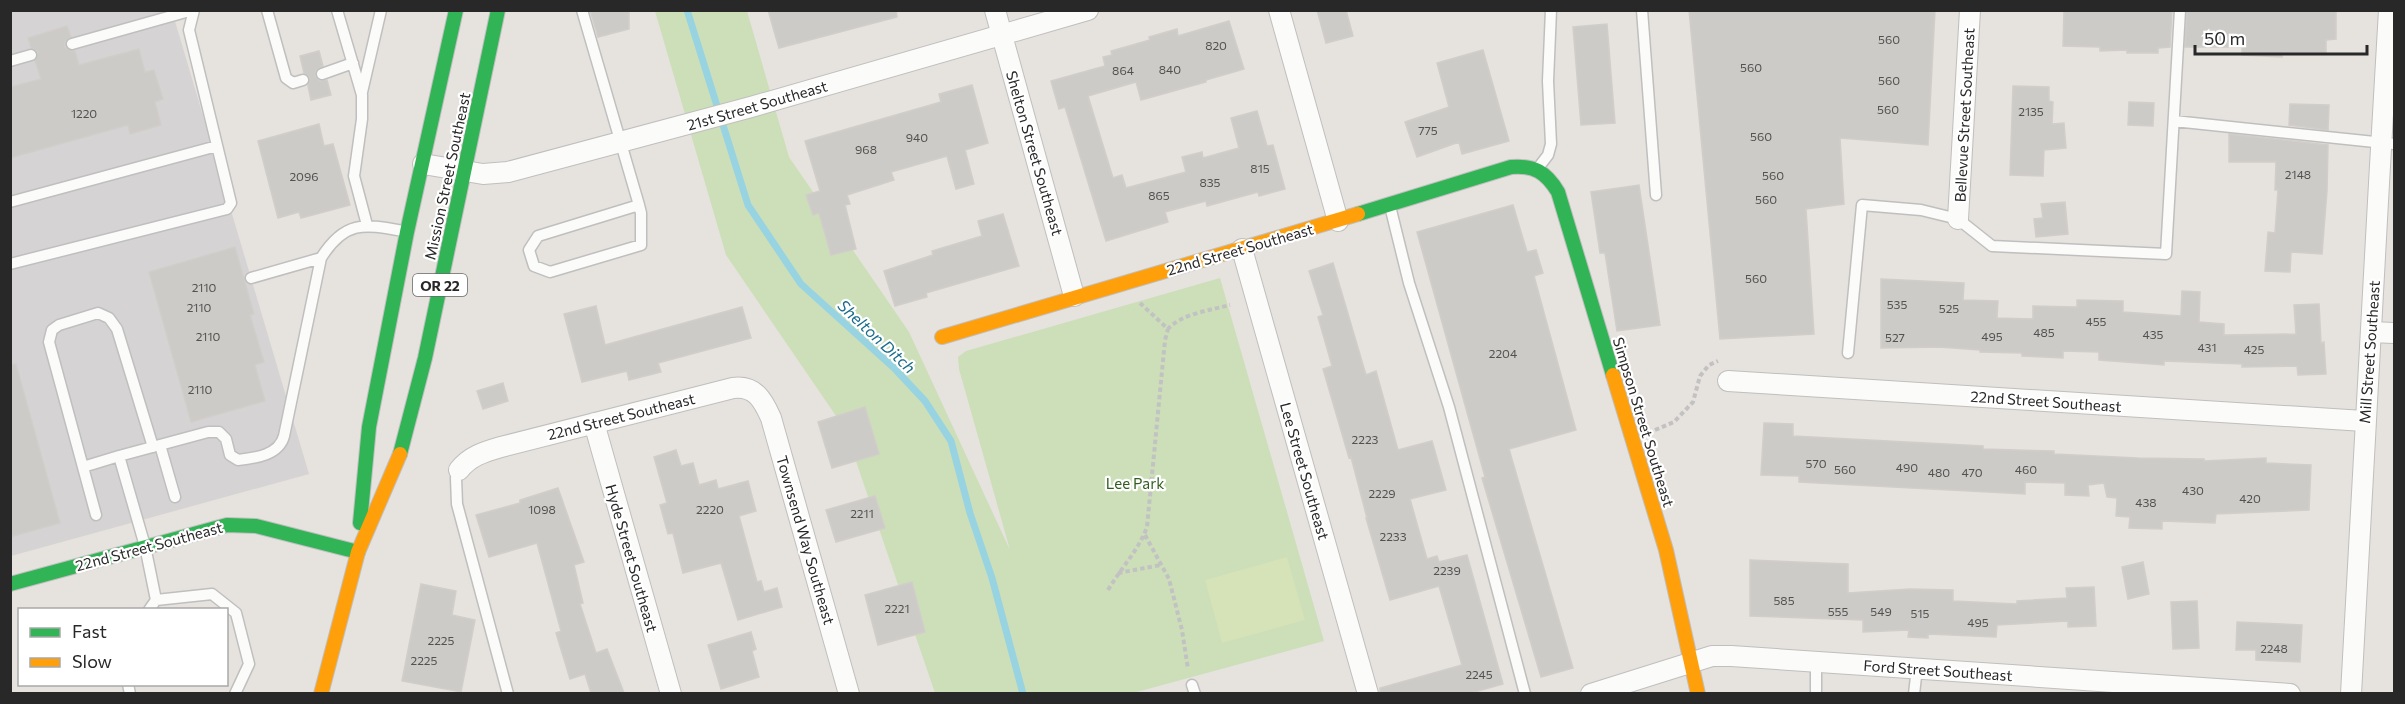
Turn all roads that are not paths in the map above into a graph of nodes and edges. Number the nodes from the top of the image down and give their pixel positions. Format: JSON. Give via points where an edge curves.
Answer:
{"nodes":[{"id":1,"x":193,"y":10,"type":"edge"},
{"id":2,"x":267,"y":10,"type":"edge"},
{"id":3,"x":337,"y":10,"type":"edge"},
{"id":4,"x":381,"y":10,"type":"edge"},
{"id":5,"x":456,"y":10,"type":"edge"},
{"id":6,"x":498,"y":10,"type":"edge"},
{"id":7,"x":582,"y":10,"type":"edge"},
{"id":8,"x":995,"y":10,"type":"edge"},
{"id":9,"x":1088,"y":10,"type":"edge"},
{"id":10,"x":1279,"y":10,"type":"edge"},
{"id":11,"x":1551,"y":10,"type":"edge"},
{"id":12,"x":1642,"y":10,"type":"edge"},
{"id":13,"x":1970,"y":10,"type":"edge"},
{"id":14,"x":2180,"y":10,"type":"edge"},
{"id":15,"x":2389,"y":10,"type":"edge"},
{"id":16,"x":1002,"y":35,"type":"junction"},
{"id":17,"x":72,"y":44,"type":"dead end"},
{"id":18,"x":31,"y":56,"type":"dead end"},
{"id":19,"x":10,"y":61,"type":"edge"},
{"id":20,"x":353,"y":63,"type":"junction"},
{"id":21,"x":322,"y":74,"type":"dead end"},
{"id":22,"x":303,"y":80,"type":"dead end"},
{"id":23,"x":362,"y":95,"type":"junction"},
{"id":24,"x":2174,"y":120,"type":"junction"},
{"id":25,"x":620,"y":143,"type":"junction"},
{"id":26,"x":2388,"y":143,"type":"edge"},
{"id":27,"x":217,"y":146,"type":"junction"},
{"id":28,"x":423,"y":164,"type":"junction"},
{"id":29,"x":1538,"y":168,"type":"junction"},
{"id":30,"x":465,"y":172,"type":"junction"},
{"id":31,"x":1656,"y":195,"type":"dead end"},
{"id":32,"x":10,"y":202,"type":"edge"},
{"id":33,"x":639,"y":205,"type":"junction"},
{"id":34,"x":1390,"y":206,"type":"junction"},
{"id":35,"x":1958,"y":219,"type":"junction"},
{"id":36,"x":1338,"y":221,"type":"junction"},
{"id":37,"x":367,"y":225,"type":"junction"},
{"id":38,"x":407,"y":232,"type":"junction"},
{"id":39,"x":1242,"y":249,"type":"junction"},
{"id":40,"x":321,"y":258,"type":"junction"},
{"id":41,"x":10,"y":264,"type":"edge"},
{"id":42,"x":251,"y":278,"type":"dead end"},
{"id":43,"x":1074,"y":296,"type":"junction"},
{"id":44,"x":2372,"y":332,"type":"junction"},
{"id":45,"x":2394,"y":333,"type":"edge"},
{"id":46,"x":942,"y":337,"type":"dead end"},
{"id":47,"x":1848,"y":353,"type":"dead end"},
{"id":48,"x":1728,"y":381,"type":"road end"},
{"id":49,"x":754,"y":391,"type":"joint"},
{"id":50,"x":2364,"y":421,"type":"junction"},
{"id":51,"x":594,"y":423,"type":"junction"},
{"id":52,"x":157,"y":446,"type":"junction"},
{"id":53,"x":119,"y":456,"type":"junction"},
{"id":54,"x":83,"y":466,"type":"junction"},
{"id":55,"x":459,"y":470,"type":"joint"},
{"id":56,"x":175,"y":497,"type":"dead end"},
{"id":57,"x":96,"y":515,"type":"dead end"},
{"id":58,"x":145,"y":546,"type":"junction"},
{"id":59,"x":358,"y":552,"type":"junction"},
{"id":60,"x":10,"y":584,"type":"edge"},
{"id":61,"x":152,"y":605,"type":"edge"},
{"id":62,"x":1816,"y":661,"type":"junction"},
{"id":63,"x":1690,"y":664,"type":"junction"},
{"id":64,"x":1917,"y":668,"type":"junction"},
{"id":65,"x":235,"y":693,"type":"edge"},
{"id":66,"x":321,"y":693,"type":"edge"},
{"id":67,"x":508,"y":693,"type":"edge"},
{"id":68,"x":670,"y":693,"type":"edge"},
{"id":69,"x":849,"y":693,"type":"edge"},
{"id":70,"x":1368,"y":693,"type":"edge"},
{"id":71,"x":1526,"y":693,"type":"edge"},
{"id":72,"x":1591,"y":693,"type":"edge"},
{"id":73,"x":1698,"y":693,"type":"edge"},
{"id":74,"x":1816,"y":693,"type":"edge"},
{"id":75,"x":1914,"y":693,"type":"edge"},
{"id":76,"x":2290,"y":693,"type":"edge"},
{"id":77,"x":2351,"y":693,"type":"edge"}],
"edges":[{"from":1,"to":17,"type":"lane"},
{"from":1,"to":27,"type":"lane","via":[[189,30]]},
{"from":2,"to":22,"type":"lane","via":[[286,78],[293,83]]},
{"from":3,"to":20,"type":"lane"},
{"from":4,"to":23,"type":"lane"},
{"from":5,"to":28,"type":"main road","name":"Mission Street Southeast","number":"OR 22"},
{"from":6,"to":30,"type":"main road","name":"Mission Street Southeast","number":"OR 22"},
{"from":7,"to":25,"type":"lane"},
{"from":8,"to":16,"type":"street","name":"Shelton Street Southeast"},
{"from":9,"to":16,"type":"street","name":"21st Street Southeast"},
{"from":10,"to":36,"type":"street"},
{"from":11,"to":29,"type":"lane","via":[[1551,144]]},
{"from":12,"to":31,"type":"lane"},
{"from":13,"to":35,"type":"street","name":"Bellevue Street Southeast"},
{"from":14,"to":24,"type":"lane"},
{"from":15,"to":26,"type":"street","name":"Mill Street Southeast"},
{"from":16,"to":25,"type":"street","name":"21st Street Southeast"},
{"from":16,"to":43,"type":"street","name":"Shelton Street Southeast"},
{"from":18,"to":19,"type":"lane"},
{"from":20,"to":21,"type":"lane"},
{"from":20,"to":23,"type":"lane"},
{"from":23,"to":37,"type":"lane","via":[[354,176]]},
{"from":24,"to":26,"type":"lane"},
{"from":24,"to":35,"type":"lane","via":[[2166,254],[1992,246]]},
{"from":25,"to":30,"type":"street","name":"21st Street Southeast","via":[[508,172]]},
{"from":25,"to":33,"type":"lane"},
{"from":26,"to":44,"type":"street","name":"Mill Street Southeast"},
{"from":27,"to":32,"type":"lane"},
{"from":27,"to":41,"type":"lane","via":[[231,203],[227,208]]},
{"from":28,"to":30,"type":"street","name":"21st Street Southeast"},
{"from":28,"to":38,"type":"main road","name":"Mission Street Southeast","number":"OR 22"},
{"from":29,"to":34,"type":"main road","name":"22nd Street Southeast","via":[[1511,167]]},
{"from":29,"to":63,"type":"main road","name":"Simpson Street Southeast","via":[[1558,192],[1666,550]]},
{"from":30,"to":59,"type":"main road","name":"Mission Street Southeast","number":"OR 22","via":[[403,446]]},
{"from":33,"to":33,"type":"lane","via":[[538,236],[529,250],[534,266],[550,272],[641,245]]},
{"from":34,"to":36,"type":"main road","name":"22nd Street Southeast"},
{"from":34,"to":71,"type":"lane"},
{"from":35,"to":47,"type":"lane","via":[[1922,210],[1862,205]]},
{"from":36,"to":39,"type":"main road","name":"22nd Street Southeast"},
{"from":37,"to":38,"type":"lane"},
{"from":37,"to":40,"type":"lane","via":[[352,228],[331,243]]},
{"from":38,"to":59,"type":"main road","name":"Mission Street Southeast","number":"OR 22","via":[[369,427]]},
{"from":39,"to":43,"type":"main road","name":"22nd Street Southeast"},
{"from":39,"to":70,"type":"street","name":"Lee Street Southeast"},
{"from":40,"to":42,"type":"lane"},
{"from":40,"to":52,"type":"lane","via":[[282,444],[274,451],[238,460],[219,432]]},
{"from":43,"to":46,"type":"main road","name":"22nd Street Southeast"},
{"from":44,"to":45,"type":"street"},
{"from":44,"to":50,"type":"street","name":"Mill Street Southeast"},
{"from":48,"to":50,"type":"street","name":"22nd Street Southeast"},
{"from":49,"to":51,"type":"street","name":"22nd Street Southeast","via":[[733,388]]},
{"from":49,"to":69,"type":"street","name":"Townsend Way Southeast","via":[[771,418]]},
{"from":50,"to":77,"type":"street","name":"Mill Street Southeast"},
{"from":51,"to":55,"type":"street","name":"22nd Street Southeast","via":[[478,454]]},
{"from":51,"to":68,"type":"street","name":"Hyde Street Southeast"},
{"from":52,"to":53,"type":"lane"},
{"from":52,"to":54,"type":"lane","via":[[117,329],[109,318],[89,316],[52,330],[49,342]]},
{"from":52,"to":56,"type":"lane"},
{"from":53,"to":54,"type":"lane"},
{"from":53,"to":58,"type":"lane"},
{"from":54,"to":57,"type":"lane"},
{"from":55,"to":67,"type":"lane","via":[[457,504]]},
{"from":58,"to":59,"type":"main road","name":"22nd Street Southeast","via":[[217,526],[241,525]]},
{"from":58,"to":60,"type":"main road","name":"22nd Street Southeast"},
{"from":58,"to":61,"type":"lane"},
{"from":59,"to":66,"type":"main road","name":"Mission Street Southeast","number":"OR 22"},
{"from":61,"to":65,"type":"lane","via":[[212,594],[236,613],[249,664]]},
{"from":62,"to":63,"type":"street","name":"Ford Street Southeast","via":[[1712,656]]},
{"from":62,"to":64,"type":"street","name":"Ford Street Southeast"},
{"from":62,"to":74,"type":"lane"},
{"from":63,"to":72,"type":"street","name":"Ford Street Southeast"},
{"from":63,"to":73,"type":"main road","name":"Simpson Street Southeast"},
{"from":64,"to":75,"type":"lane"},
{"from":64,"to":76,"type":"street","name":"Ford Street Southeast"}]}
